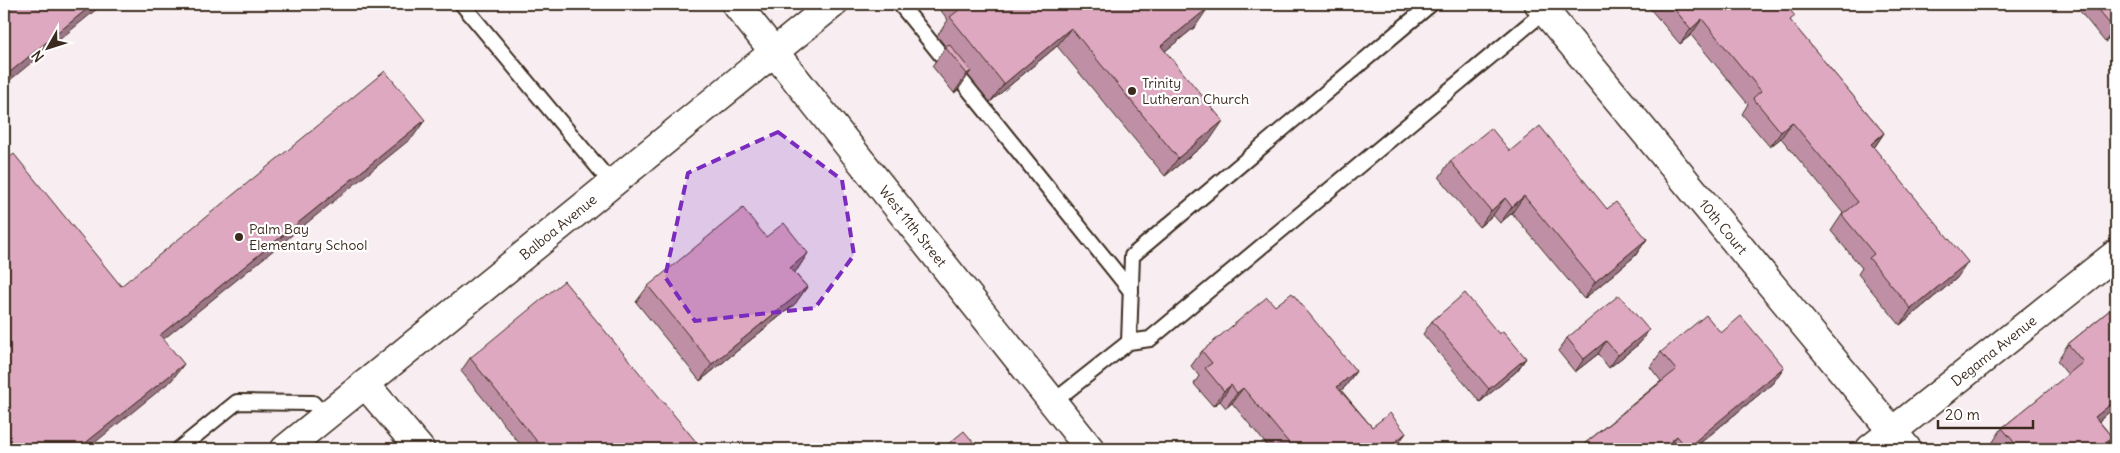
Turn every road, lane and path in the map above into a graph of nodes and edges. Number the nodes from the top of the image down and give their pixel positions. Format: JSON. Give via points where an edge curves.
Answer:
{"nodes":[{"id":1,"x":462,"y":4,"type":"edge"},
{"id":2,"x":736,"y":4,"type":"edge"},
{"id":3,"x":833,"y":4,"type":"edge"},
{"id":4,"x":900,"y":4,"type":"edge"},
{"id":5,"x":1431,"y":4,"type":"edge"},
{"id":6,"x":1542,"y":7,"type":"edge"},
{"id":7,"x":774,"y":51,"type":"junction"},
{"id":8,"x":612,"y":184,"type":"junction"},
{"id":9,"x":2116,"y":254,"type":"edge"},
{"id":10,"x":1131,"y":291,"type":"junction"},
{"id":11,"x":1129,"y":342,"type":"junction"},
{"id":12,"x":365,"y":384,"type":"junction"},
{"id":13,"x":1053,"y":402,"type":"junction"},
{"id":14,"x":325,"y":416,"type":"junction"},
{"id":15,"x":1900,"y":440,"type":"edge"},
{"id":16,"x":179,"y":449,"type":"edge"},
{"id":17,"x":285,"y":449,"type":"edge"},
{"id":18,"x":420,"y":449,"type":"edge"},
{"id":19,"x":1090,"y":449,"type":"edge"},
{"id":20,"x":1870,"y":449,"type":"edge"}],
"edges":[{"from":1,"to":8,"type":"lane"},
{"from":2,"to":7,"type":"street","name":"West 11th Street"},
{"from":3,"to":7,"type":"street","name":"Balboa Avenue"},
{"from":4,"to":10,"type":"lane"},
{"from":5,"to":10,"type":"lane","via":[[1132,256]]},
{"from":6,"to":11,"type":"lane","via":[[1150,339]]},
{"from":6,"to":15,"type":"street","name":"10th Court"},
{"from":7,"to":8,"type":"street","name":"Balboa Avenue"},
{"from":7,"to":13,"type":"street","name":"West 11th Street"},
{"from":8,"to":12,"type":"street","name":"Balboa Avenue"},
{"from":9,"to":15,"type":"street","name":"Degama Avenue"},
{"from":10,"to":11,"type":"lane"},
{"from":11,"to":13,"type":"lane"},
{"from":12,"to":14,"type":"street","name":"Balboa Avenue"},
{"from":12,"to":18,"type":"street"},
{"from":13,"to":19,"type":"street","name":"West 11th Street"},
{"from":14,"to":16,"type":"lane","via":[[313,403],[237,402]]},
{"from":14,"to":17,"type":"street","name":"Balboa Avenue"},
{"from":15,"to":20,"type":"street","name":"Degama Avenue"}]}
